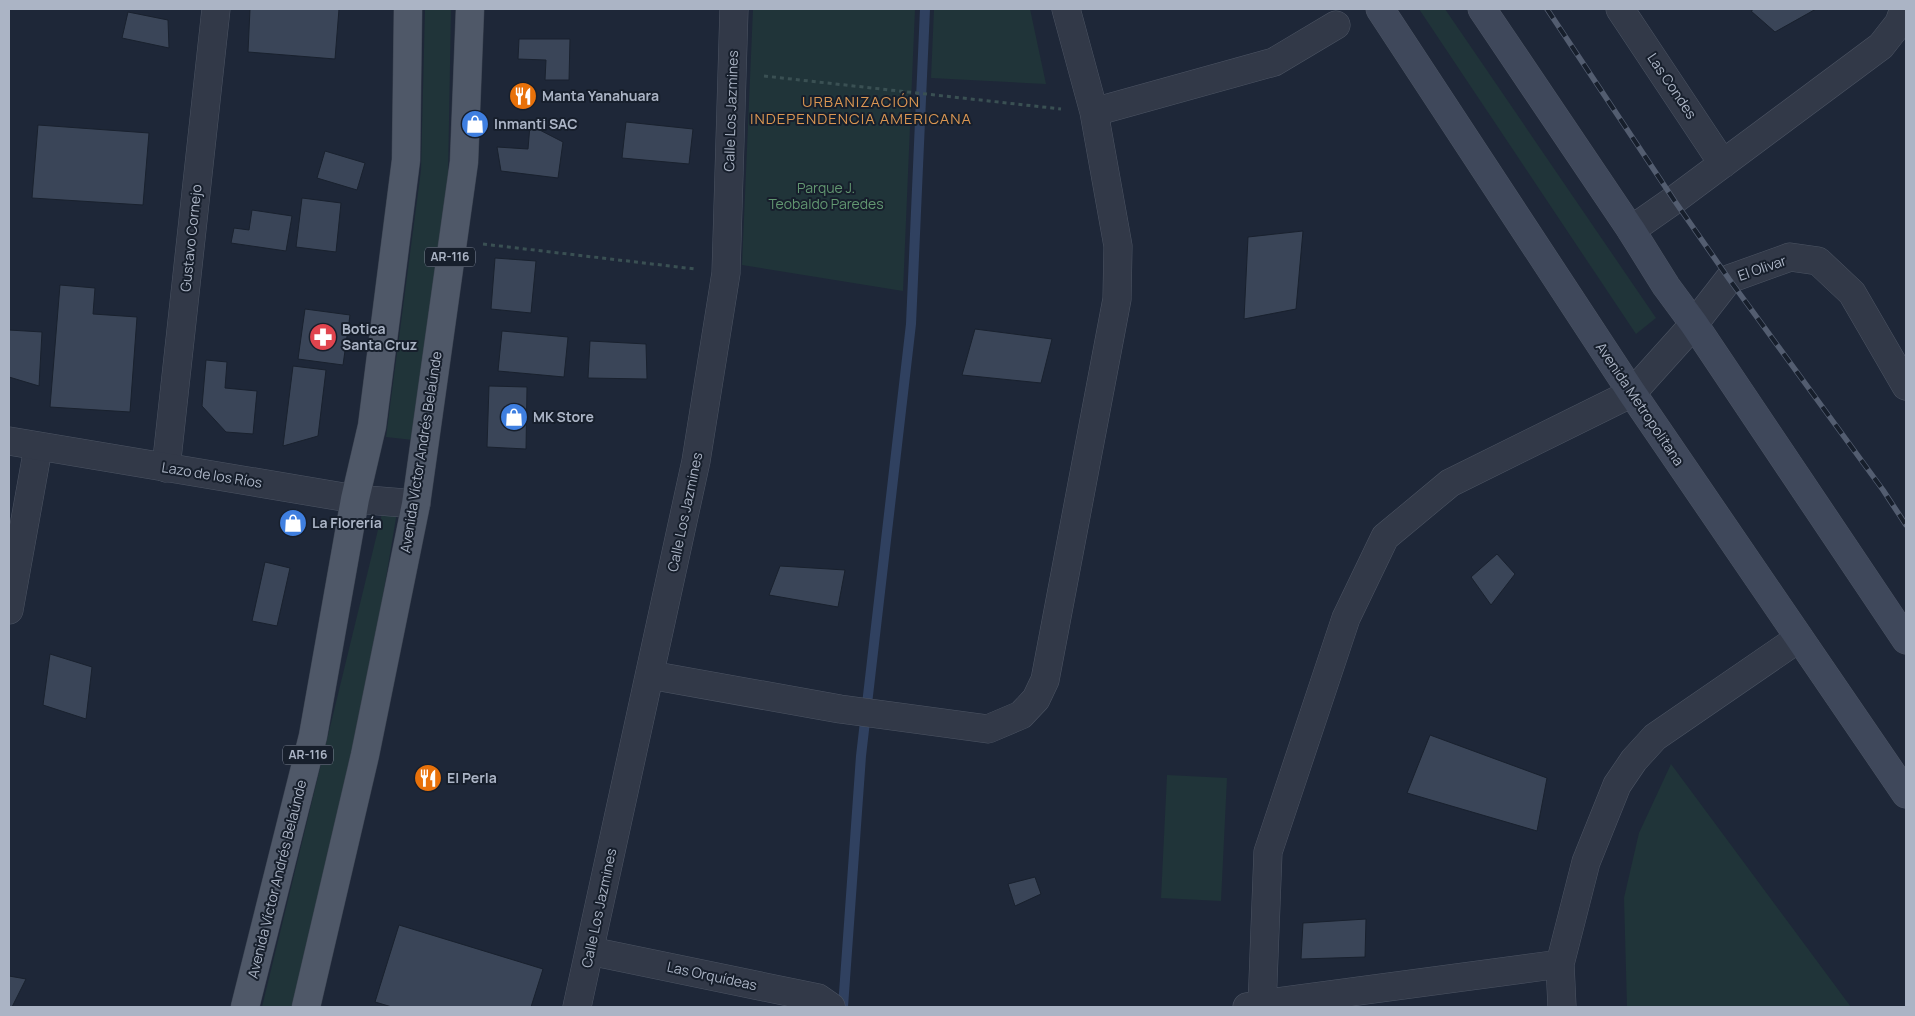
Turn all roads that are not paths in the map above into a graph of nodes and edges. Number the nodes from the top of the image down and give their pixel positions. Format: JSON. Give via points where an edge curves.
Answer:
{"nodes":[{"id":1,"x":216,"y":9,"type":"edge"},
{"id":2,"x":408,"y":9,"type":"edge"},
{"id":3,"x":470,"y":9,"type":"edge"},
{"id":4,"x":734,"y":9,"type":"edge"},
{"id":5,"x":1066,"y":9,"type":"edge"},
{"id":6,"x":1380,"y":9,"type":"edge"},
{"id":7,"x":1482,"y":9,"type":"edge"},
{"id":8,"x":1620,"y":9,"type":"edge"},
{"id":9,"x":1898,"y":13,"type":"edge"},
{"id":10,"x":1336,"y":25,"type":"dead end"},
{"id":11,"x":1094,"y":112,"type":"junction"},
{"id":12,"x":1723,"y":164,"type":"junction"},
{"id":13,"x":1631,"y":230,"type":"junction"},
{"id":14,"x":1694,"y":324,"type":"junction"},
{"id":15,"x":1906,"y":386,"type":"edge"},
{"id":16,"x":1632,"y":393,"type":"junction"},
{"id":17,"x":9,"y":441,"type":"edge"},
{"id":18,"x":38,"y":448,"type":"junction"},
{"id":19,"x":166,"y":468,"type":"junction"},
{"id":20,"x":355,"y":499,"type":"junction"},
{"id":21,"x":416,"y":504,"type":"junction"},
{"id":22,"x":9,"y":610,"type":"edge"},
{"id":23,"x":1799,"y":638,"type":"junction"},
{"id":24,"x":1906,"y":640,"type":"edge"},
{"id":25,"x":650,"y":675,"type":"junction"},
{"id":26,"x":1906,"y":794,"type":"edge"},
{"id":27,"x":590,"y":951,"type":"junction"},
{"id":28,"x":1560,"y":964,"type":"junction"},
{"id":29,"x":824,"y":1003,"type":"edge"},
{"id":30,"x":1257,"y":1006,"type":"edge"},
{"id":31,"x":245,"y":1007,"type":"edge"},
{"id":32,"x":306,"y":1007,"type":"edge"},
{"id":33,"x":577,"y":1007,"type":"edge"},
{"id":34,"x":1562,"y":1007,"type":"edge"}],
"edges":[{"from":1,"to":19,"type":"street","name":"Gustavo Cornejo"},
{"from":2,"to":20,"type":"main road","name":"Avenida Víctor Andrés Belaúnde","number":"AR-116","via":[[406,160],[372,426]]},
{"from":3,"to":21,"type":"main road","name":"Avenida Víctor Andrés Belaúnde","number":"AR-116","via":[[464,162]]},
{"from":4,"to":25,"type":"street","name":"Calle Los Jazmines","via":[[726,273],[696,461]]},
{"from":5,"to":11,"type":"street"},
{"from":6,"to":16,"type":"main road","name":"Avenida Metropolitana"},
{"from":7,"to":13,"type":"main road"},
{"from":8,"to":12,"type":"street","name":"Las Condes"},
{"from":9,"to":12,"type":"street","via":[[1881,46]]},
{"from":10,"to":11,"type":"street","via":[[1274,62]]},
{"from":11,"to":25,"type":"street","via":[[1118,246],[1117,299],[1045,680],[1036,699],[1020,715],[988,729],[894,718]]},
{"from":12,"to":13,"type":"street"},
{"from":13,"to":14,"type":"main road"},
{"from":14,"to":15,"type":"street","name":"El Olivar","via":[[1729,279],[1790,257],[1818,261],[1852,293]]},
{"from":14,"to":16,"type":"street","name":"El Olivar"},
{"from":14,"to":24,"type":"main road"},
{"from":16,"to":23,"type":"main road","name":"Avenida Metropolitana"},
{"from":16,"to":30,"type":"street","via":[[1450,484],[1385,537],[1346,618],[1268,852]]},
{"from":17,"to":18,"type":"street","name":"Lazo de los Ríos"},
{"from":18,"to":19,"type":"street","name":"Lazo de los Ríos"},
{"from":18,"to":22,"type":"street"},
{"from":19,"to":20,"type":"street","name":"Lazo de los Ríos"},
{"from":20,"to":21,"type":"street","name":"Lazo de los Ríos"},
{"from":20,"to":31,"type":"main road","name":"Avenida Víctor Andrés Belaúnde","number":"AR-116","via":[[313,736]]},
{"from":21,"to":32,"type":"main road","name":"Avenida Víctor Andrés Belaúnde","number":"AR-116","via":[[365,755]]},
{"from":23,"to":26,"type":"main road","name":"Avenida Metropolitana"},
{"from":23,"to":28,"type":"street","via":[[1655,737],[1634,760],[1617,785],[1586,862]]},
{"from":25,"to":27,"type":"street","name":"Calle Los Jazmines"},
{"from":27,"to":29,"type":"street","name":"Las Orquídeas"},
{"from":27,"to":33,"type":"street","name":"Calle Los Jazmines"},
{"from":28,"to":30,"type":"street"},
{"from":28,"to":34,"type":"street"}]}
